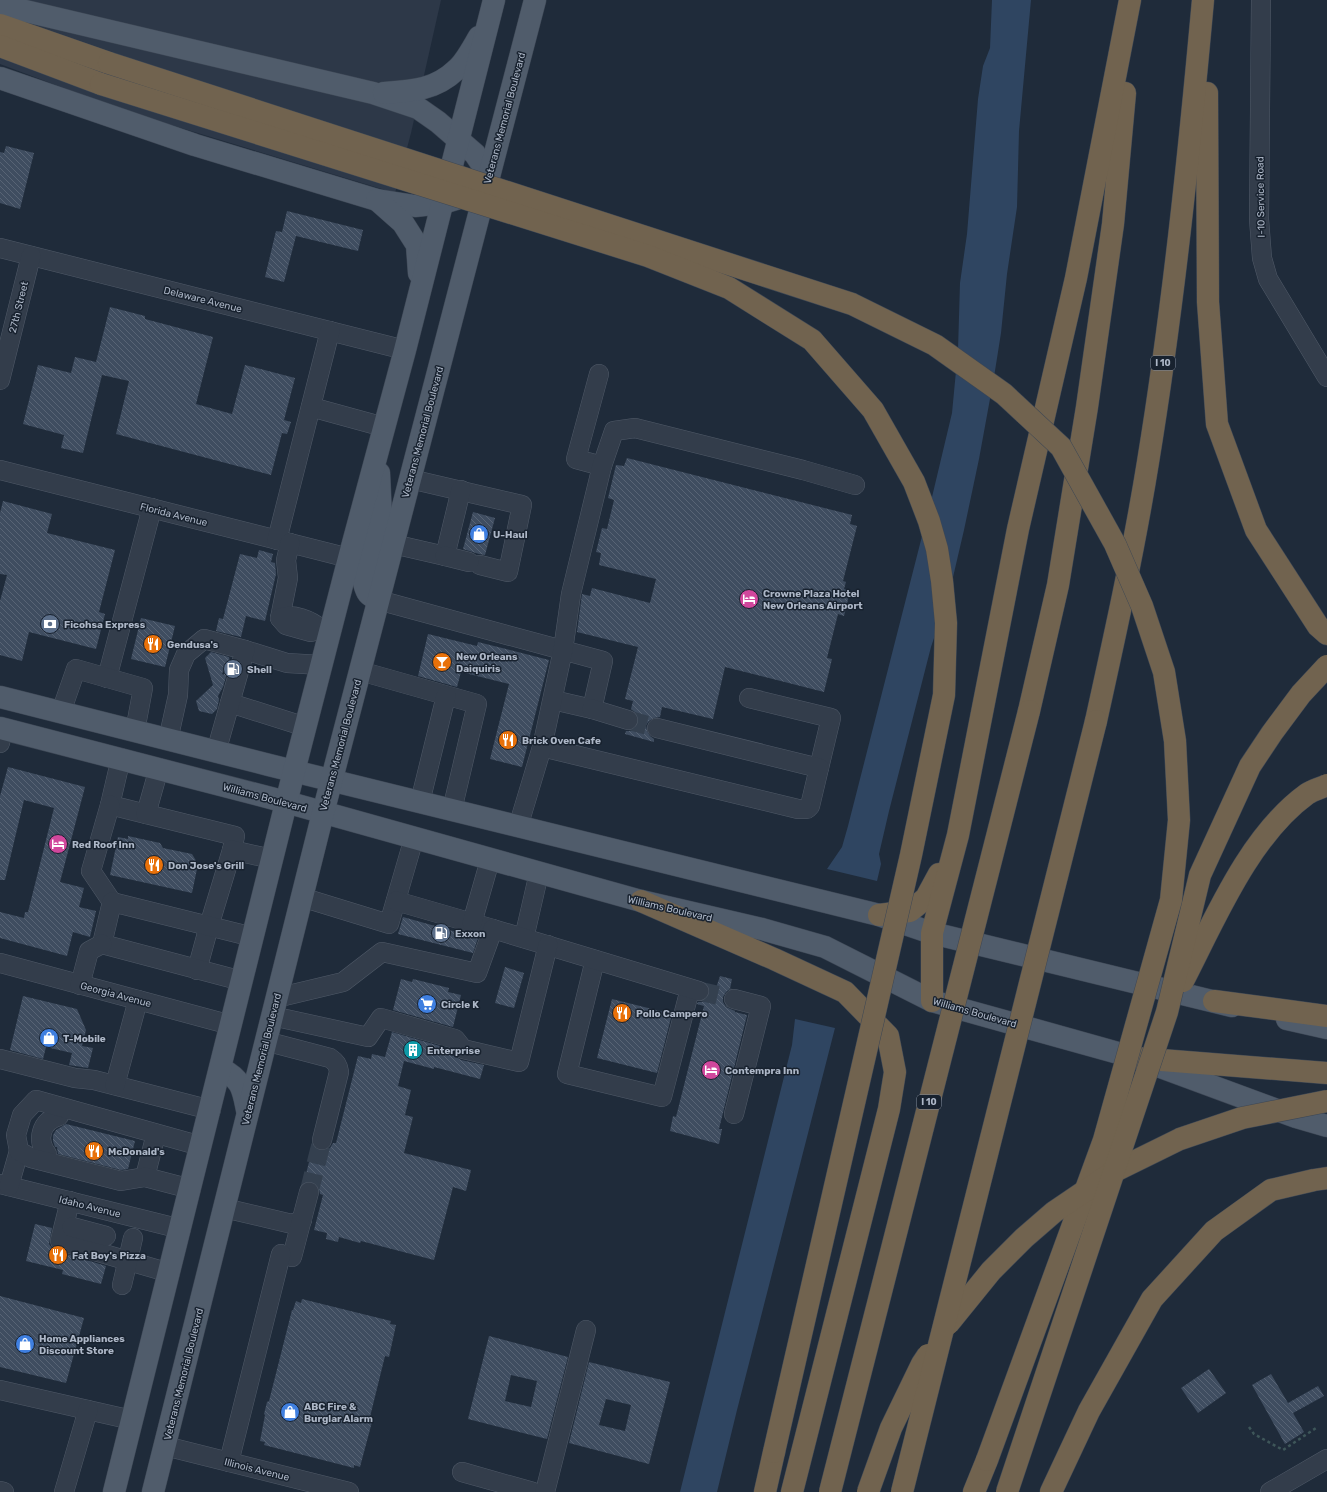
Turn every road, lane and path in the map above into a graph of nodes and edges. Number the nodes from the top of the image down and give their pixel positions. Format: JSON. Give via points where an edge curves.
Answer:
{"nodes":[{"id":1,"x":494,"y":0,"type":"edge"},
{"id":2,"x":535,"y":0,"type":"edge"},
{"id":3,"x":1131,"y":0,"type":"edge"},
{"id":4,"x":1205,"y":0,"type":"edge"},
{"id":5,"x":1261,"y":0,"type":"edge"},
{"id":6,"x":0,"y":5,"type":"edge"},
{"id":7,"x":0,"y":25,"type":"edge"},
{"id":8,"x":488,"y":25,"type":"junction"},
{"id":9,"x":0,"y":46,"type":"edge"},
{"id":10,"x":0,"y":78,"type":"edge"},
{"id":11,"x":373,"y":93,"type":"junction"},
{"id":12,"x":458,"y":139,"type":"junction"},
{"id":13,"x":487,"y":183,"type":"junction"},
{"id":14,"x":377,"y":200,"type":"junction"},
{"id":15,"x":443,"y":203,"type":"junction"},
{"id":16,"x":0,"y":248,"type":"edge"},
{"id":17,"x":31,"y":256,"type":"junction"},
{"id":18,"x":420,"y":292,"type":"junction"},
{"id":19,"x":330,"y":331,"type":"junction"},
{"id":20,"x":405,"y":350,"type":"junction"},
{"id":21,"x":599,"y":374,"type":"dead end"},
{"id":22,"x":1327,"y":377,"type":"edge"},
{"id":23,"x":0,"y":380,"type":"edge"},
{"id":24,"x":311,"y":407,"type":"junction"},
{"id":25,"x":384,"y":427,"type":"junction"},
{"id":26,"x":378,"y":452,"type":"junction"},
{"id":27,"x":602,"y":466,"type":"junction"},
{"id":28,"x":0,"y":470,"type":"edge"},
{"id":29,"x":410,"y":479,"type":"junction"},
{"id":30,"x":855,"y":485,"type":"dead end"},
{"id":31,"x":461,"y":490,"type":"junction"},
{"id":32,"x":152,"y":508,"type":"junction"},
{"id":33,"x":284,"y":542,"type":"junction"},
{"id":34,"x":393,"y":544,"type":"junction"},
{"id":35,"x":445,"y":556,"type":"junction"},
{"id":36,"x":349,"y":558,"type":"junction"},
{"id":37,"x":378,"y":600,"type":"junction"},
{"id":38,"x":326,"y":630,"type":"junction"},
{"id":39,"x":1327,"y":634,"type":"edge"},
{"id":40,"x":245,"y":650,"type":"junction"},
{"id":41,"x":563,"y":650,"type":"junction"},
{"id":42,"x":321,"y":665,"type":"junction"},
{"id":43,"x":1327,"y":666,"type":"edge"},
{"id":44,"x":360,"y":671,"type":"junction"},
{"id":45,"x":107,"y":678,"type":"junction"},
{"id":46,"x":0,"y":696,"type":"edge"},
{"id":47,"x":446,"y":696,"type":"junction"},
{"id":48,"x":749,"y":698,"type":"dead end"},
{"id":49,"x":553,"y":700,"type":"junction"},
{"id":50,"x":230,"y":703,"type":"junction"},
{"id":51,"x":592,"y":709,"type":"junction"},
{"id":52,"x":61,"y":712,"type":"junction"},
{"id":53,"x":628,"y":720,"type":"tunnel mouth"},
{"id":54,"x":306,"y":727,"type":"junction"},
{"id":55,"x":657,"y":728,"type":"tunnel mouth"},
{"id":56,"x":135,"y":731,"type":"junction"},
{"id":57,"x":1,"y":733,"type":"edge"},
{"id":58,"x":168,"y":740,"type":"junction"},
{"id":59,"x":542,"y":747,"type":"junction"},
{"id":60,"x":216,"y":752,"type":"junction"},
{"id":61,"x":121,"y":758,"type":"junction"},
{"id":62,"x":159,"y":768,"type":"junction"},
{"id":63,"x":818,"y":768,"type":"junction"},
{"id":64,"x":294,"y":771,"type":"junction"},
{"id":65,"x":331,"y":781,"type":"junction"},
{"id":66,"x":1327,"y":785,"type":"edge"},
{"id":67,"x":286,"y":802,"type":"junction"},
{"id":68,"x":420,"y":802,"type":"junction"},
{"id":69,"x":110,"y":805,"type":"junction"},
{"id":70,"x":452,"y":810,"type":"junction"},
{"id":71,"x":323,"y":813,"type":"junction"},
{"id":72,"x":146,"y":814,"type":"junction"},
{"id":73,"x":518,"y":827,"type":"junction"},
{"id":74,"x":958,"y":835,"type":"junction"},
{"id":75,"x":414,"y":838,"type":"junction"},
{"id":76,"x":232,"y":850,"type":"junction"},
{"id":77,"x":272,"y":860,"type":"junction"},
{"id":78,"x":490,"y":860,"type":"junction"},
{"id":79,"x":539,"y":873,"type":"junction"},
{"id":80,"x":302,"y":897,"type":"junction"},
{"id":81,"x":396,"y":901,"type":"junction"},
{"id":82,"x":641,"y":901,"type":"junction"},
{"id":83,"x":112,"y":902,"type":"junction"},
{"id":84,"x":879,"y":915,"type":"junction"},
{"id":85,"x":472,"y":923,"type":"junction"},
{"id":86,"x":389,"y":924,"type":"junction"},
{"id":87,"x":209,"y":926,"type":"junction"},
{"id":88,"x":493,"y":929,"type":"junction"},
{"id":89,"x":932,"y":933,"type":"junction"},
{"id":90,"x":253,"y":937,"type":"junction"},
{"id":91,"x":524,"y":938,"type":"junction"},
{"id":92,"x":102,"y":944,"type":"junction"},
{"id":93,"x":548,"y":946,"type":"junction"},
{"id":94,"x":382,"y":952,"type":"junction"},
{"id":95,"x":595,"y":960,"type":"junction"},
{"id":96,"x":0,"y":963,"type":"edge"},
{"id":97,"x":197,"y":970,"type":"junction"},
{"id":98,"x":242,"y":982,"type":"junction"},
{"id":99,"x":80,"y":985,"type":"junction"},
{"id":100,"x":734,"y":999,"type":"tunnel mouth"},
{"id":101,"x":138,"y":1000,"type":"junction"},
{"id":102,"x":932,"y":1001,"type":"junction"},
{"id":103,"x":1214,"y":1001,"type":"junction"},
{"id":104,"x":274,"y":1007,"type":"junction"},
{"id":105,"x":1167,"y":1012,"type":"junction"},
{"id":106,"x":1327,"y":1016,"type":"edge"},
{"id":107,"x":231,"y":1025,"type":"junction"},
{"id":108,"x":1327,"y":1028,"type":"edge"},
{"id":109,"x":265,"y":1041,"type":"junction"},
{"id":110,"x":1136,"y":1058,"type":"junction"},
{"id":111,"x":0,"y":1059,"type":"edge"},
{"id":112,"x":221,"y":1069,"type":"junction"},
{"id":113,"x":1327,"y":1073,"type":"edge"},
{"id":114,"x":115,"y":1085,"type":"junction"},
{"id":115,"x":1327,"y":1101,"type":"edge"},
{"id":116,"x":211,"y":1110,"type":"junction"},
{"id":117,"x":248,"y":1112,"type":"junction"},
{"id":118,"x":734,"y":1114,"type":"dead end"},
{"id":119,"x":1327,"y":1126,"type":"edge"},
{"id":120,"x":135,"y":1128,"type":"junction"},
{"id":121,"x":156,"y":1134,"type":"junction"},
{"id":122,"x":322,"y":1140,"type":"tunnel mouth"},
{"id":123,"x":201,"y":1146,"type":"junction"},
{"id":124,"x":18,"y":1151,"type":"junction"},
{"id":125,"x":145,"y":1177,"type":"junction"},
{"id":126,"x":1327,"y":1178,"type":"edge"},
{"id":127,"x":121,"y":1181,"type":"junction"},
{"id":128,"x":5,"y":1185,"type":"edge"},
{"id":129,"x":191,"y":1189,"type":"junction"},
{"id":130,"x":309,"y":1192,"type":"tunnel mouth"},
{"id":131,"x":70,"y":1201,"type":"junction"},
{"id":132,"x":96,"y":1208,"type":"junction"},
{"id":133,"x":224,"y":1208,"type":"junction"},
{"id":134,"x":302,"y":1220,"type":"junction"},
{"id":135,"x":181,"y":1229,"type":"junction"},
{"id":136,"x":89,"y":1232,"type":"dead end"},
{"id":137,"x":133,"y":1238,"type":"dead end"},
{"id":138,"x":119,"y":1259,"type":"junction"},
{"id":139,"x":170,"y":1273,"type":"junction"},
{"id":140,"x":122,"y":1285,"type":"dead end"},
{"id":141,"x":586,"y":1330,"type":"dead end"},
{"id":142,"x":0,"y":1390,"type":"edge"},
{"id":143,"x":88,"y":1410,"type":"junction"},
{"id":144,"x":132,"y":1420,"type":"junction"},
{"id":145,"x":1249,"y":1427,"type":"dead end"},
{"id":146,"x":1316,"y":1428,"type":"dead end"},
{"id":147,"x":165,"y":1446,"type":"junction"},
{"id":148,"x":1327,"y":1459,"type":"edge"},
{"id":149,"x":229,"y":1462,"type":"junction"},
{"id":150,"x":462,"y":1472,"type":"dead end"},
{"id":151,"x":0,"y":1491,"type":"edge"},
{"id":152,"x":4,"y":1492,"type":"edge"},
{"id":153,"x":64,"y":1492,"type":"edge"},
{"id":154,"x":114,"y":1492,"type":"edge"},
{"id":155,"x":127,"y":1492,"type":"edge"},
{"id":156,"x":153,"y":1492,"type":"edge"},
{"id":157,"x":349,"y":1492,"type":"edge"},
{"id":158,"x":533,"y":1492,"type":"edge"},
{"id":159,"x":545,"y":1492,"type":"edge"},
{"id":160,"x":765,"y":1492,"type":"edge"},
{"id":161,"x":792,"y":1492,"type":"edge"},
{"id":162,"x":830,"y":1492,"type":"edge"},
{"id":163,"x":868,"y":1492,"type":"edge"},
{"id":164,"x":902,"y":1492,"type":"edge"},
{"id":165,"x":974,"y":1492,"type":"edge"},
{"id":166,"x":1007,"y":1492,"type":"edge"},
{"id":167,"x":1051,"y":1492,"type":"edge"},
{"id":168,"x":1270,"y":1492,"type":"edge"}],
"edges":[{"from":1,"to":8,"type":"main road"},
{"from":2,"to":13,"type":"main road","name":"Veterans Memorial Boulevard"},
{"from":3,"to":74,"type":"highway","via":[[1076,278],[1018,529]]},
{"from":3,"to":162,"type":"highway","number":"I 10","bridge":true,"via":[[1113,224],[1058,585],[1029,711]]},
{"from":4,"to":39,"type":"highway","via":[[1208,302],[1217,424],[1256,530],[1318,626]]},
{"from":4,"to":164,"type":"highway","number":"I 10","bridge":true,"via":[[1167,339],[1124,595],[1096,721]]},
{"from":5,"to":22,"type":"street","name":"I-10 Service Road","via":[[1259,219],[1262,258],[1268,279]]},
{"from":6,"to":11,"type":"main road"},
{"from":7,"to":165,"type":"highway","bridge":true,"via":[[109,63],[852,304],[935,345],[1004,394],[1060,447],[1115,544],[1142,606],[1161,664],[1175,741],[1179,820],[1171,900],[1104,1140]]},
{"from":8,"to":11,"type":"main road","via":[[457,70],[434,85],[415,91]]},
{"from":8,"to":12,"type":"main road"},
{"from":9,"to":160,"type":"highway","bridge":true,"via":[[101,84],[648,256],[729,288],[812,340],[873,410],[914,482],[937,549],[942,581],[946,623],[944,695],[912,855]]},
{"from":10,"to":14,"type":"main road","via":[[195,145]]},
{"from":11,"to":12,"type":"main road","via":[[418,108]]},
{"from":12,"to":13,"type":"main road","via":[[475,154]]},
{"from":12,"to":15,"type":"main road"},
{"from":13,"to":15,"type":"main road"},
{"from":13,"to":29,"type":"main road","name":"Veterans Memorial Boulevard"},
{"from":14,"to":15,"type":"main road","via":[[415,206]]},
{"from":14,"to":18,"type":"main road","via":[[403,223],[417,245]]},
{"from":15,"to":18,"type":"main road"},
{"from":16,"to":17,"type":"street","name":"Delaware Avenue"},
{"from":17,"to":19,"type":"street","name":"Delaware Avenue"},
{"from":17,"to":23,"type":"street","name":"27th Street"},
{"from":18,"to":20,"type":"main road"},
{"from":19,"to":20,"type":"street","name":"Delaware Avenue"},
{"from":19,"to":24,"type":"street"},
{"from":20,"to":25,"type":"main road"},
{"from":21,"to":27,"type":"street","via":[[576,459]]},
{"from":24,"to":25,"type":"street"},
{"from":24,"to":33,"type":"street"},
{"from":25,"to":26,"type":"main road"},
{"from":26,"to":36,"type":"main road"},
{"from":26,"to":37,"type":"main road","via":[[381,517],[364,583],[369,596]]},
{"from":27,"to":30,"type":"street","via":[[614,431],[635,428]]},
{"from":27,"to":41,"type":"street","via":[[571,594]]},
{"from":28,"to":32,"type":"street","name":"Florida Avenue"},
{"from":29,"to":31,"type":"street"},
{"from":29,"to":34,"type":"main road","name":"Veterans Memorial Boulevard"},
{"from":31,"to":35,"type":"street"},
{"from":31,"to":35,"type":"street","via":[[522,505],[508,572]]},
{"from":32,"to":33,"type":"street","name":"Florida Avenue"},
{"from":32,"to":45,"type":"street"},
{"from":33,"to":36,"type":"street","name":"Florida Avenue"},
{"from":33,"to":38,"type":"street","via":[[288,578],[280,618],[288,615],[314,623]]},
{"from":34,"to":35,"type":"street"},
{"from":34,"to":37,"type":"main road","name":"Veterans Memorial Boulevard"},
{"from":36,"to":38,"type":"main road"},
{"from":37,"to":41,"type":"street"},
{"from":37,"to":44,"type":"main road","name":"Veterans Memorial Boulevard"},
{"from":38,"to":42,"type":"main road"},
{"from":40,"to":42,"type":"street","via":[[287,663]]},
{"from":40,"to":50,"type":"street"},
{"from":40,"to":58,"type":"street","via":[[204,639],[186,654],[179,670],[178,695]]},
{"from":41,"to":49,"type":"street"},
{"from":41,"to":51,"type":"street","via":[[603,661]]},
{"from":42,"to":54,"type":"main road"},
{"from":43,"to":105,"type":"highway","bridge":true,"via":[[1300,694],[1250,766],[1200,875]]},
{"from":44,"to":47,"type":"street"},
{"from":44,"to":65,"type":"main road","name":"Veterans Memorial Boulevard"},
{"from":45,"to":52,"type":"street","via":[[76,669]]},
{"from":45,"to":56,"type":"street","via":[[143,688]]},
{"from":46,"to":52,"type":"main road"},
{"from":47,"to":68,"type":"street"},
{"from":47,"to":70,"type":"street","via":[[477,704]]},
{"from":48,"to":63,"type":"street","via":[[831,718]]},
{"from":49,"to":51,"type":"street"},
{"from":49,"to":59,"type":"street"},
{"from":50,"to":54,"type":"street"},
{"from":50,"to":60,"type":"street"},
{"from":51,"to":53,"type":"street"},
{"from":52,"to":56,"type":"main road"},
{"from":54,"to":64,"type":"main road"},
{"from":55,"to":63,"type":"street"},
{"from":56,"to":58,"type":"main road"},
{"from":57,"to":61,"type":"main road","name":"Williams Boulevard"},
{"from":58,"to":60,"type":"main road"},
{"from":59,"to":63,"type":"street","via":[[798,809],[807,809],[810,806]]},
{"from":59,"to":73,"type":"street"},
{"from":60,"to":64,"type":"main road"},
{"from":61,"to":62,"type":"main road","name":"Williams Boulevard"},
{"from":61,"to":69,"type":"street"},
{"from":62,"to":67,"type":"main road","name":"Williams Boulevard"},
{"from":62,"to":72,"type":"street"},
{"from":64,"to":65,"type":"main road"},
{"from":64,"to":67,"type":"main road"},
{"from":65,"to":68,"type":"main road"},
{"from":65,"to":71,"type":"main road","name":"Veterans Memorial Boulevard"},
{"from":66,"to":105,"type":"highway","bridge":true,"via":[[1308,793],[1279,819],[1251,855],[1223,903]]},
{"from":67,"to":71,"type":"main road","name":"Williams Boulevard"},
{"from":67,"to":77,"type":"main road"},
{"from":68,"to":70,"type":"main road"},
{"from":69,"to":72,"type":"street"},
{"from":69,"to":83,"type":"street","via":[[91,871]]},
{"from":70,"to":73,"type":"main road"},
{"from":71,"to":75,"type":"main road","name":"Williams Boulevard"},
{"from":71,"to":80,"type":"main road","name":"Veterans Memorial Boulevard"},
{"from":72,"to":76,"type":"street","via":[[235,836]]},
{"from":73,"to":84,"type":"main road"},
{"from":74,"to":84,"type":"highway","via":[[926,898],[910,910]]},
{"from":74,"to":89,"type":"highway"},
{"from":75,"to":78,"type":"main road","name":"Williams Boulevard"},
{"from":75,"to":81,"type":"street"},
{"from":76,"to":77,"type":"street"},
{"from":76,"to":87,"type":"street"},
{"from":77,"to":90,"type":"main road"},
{"from":78,"to":79,"type":"main road","name":"Williams Boulevard"},
{"from":78,"to":85,"type":"street"},
{"from":79,"to":82,"type":"main road","name":"Williams Boulevard"},
{"from":79,"to":91,"type":"street"},
{"from":80,"to":86,"type":"street"},
{"from":80,"to":104,"type":"main road","name":"Veterans Memorial Boulevard"},
{"from":81,"to":85,"type":"street"},
{"from":81,"to":86,"type":"street"},
{"from":82,"to":102,"type":"main road","name":"Williams Boulevard","via":[[762,929],[825,948]]},
{"from":82,"to":161,"type":"highway","via":[[845,992],[888,1036],[895,1072],[889,1109]]},
{"from":83,"to":87,"type":"street"},
{"from":83,"to":92,"type":"street"},
{"from":84,"to":89,"type":"main road"},
{"from":85,"to":88,"type":"street"},
{"from":86,"to":94,"type":"street"},
{"from":87,"to":90,"type":"street"},
{"from":87,"to":97,"type":"street"},
{"from":88,"to":91,"type":"street"},
{"from":88,"to":94,"type":"street","via":[[477,973]]},
{"from":89,"to":102,"type":"highway"},
{"from":89,"to":103,"type":"main road"},
{"from":90,"to":98,"type":"main road"},
{"from":91,"to":93,"type":"street"},
{"from":92,"to":97,"type":"street"},
{"from":92,"to":99,"type":"street","via":[[89,951]]},
{"from":93,"to":95,"type":"street"},
{"from":93,"to":104,"type":"street","via":[[519,1062],[463,1048],[455,1039],[381,1018],[368,1037]]},
{"from":94,"to":104,"type":"street","via":[[343,982]]},
{"from":95,"to":95,"type":"street","via":[[695,990],[662,1097],[567,1074]]},
{"from":96,"to":99,"type":"street","name":"Georgia Avenue"},
{"from":97,"to":98,"type":"street"},
{"from":98,"to":107,"type":"main road"},
{"from":99,"to":101,"type":"street","name":"Georgia Avenue"},
{"from":100,"to":118,"type":"street","via":[[761,1006]]},
{"from":101,"to":107,"type":"street","name":"Georgia Avenue"},
{"from":101,"to":114,"type":"street"},
{"from":102,"to":110,"type":"main road","name":"Williams Boulevard"},
{"from":103,"to":106,"type":"highway"},
{"from":103,"to":108,"type":"main road"},
{"from":104,"to":109,"type":"main road","name":"Veterans Memorial Boulevard"},
{"from":105,"to":166,"type":"highway","bridge":true},
{"from":107,"to":112,"type":"main road"},
{"from":109,"to":117,"type":"main road","name":"Veterans Memorial Boulevard"},
{"from":109,"to":122,"type":"street","via":[[330,1058],[338,1067]]},
{"from":110,"to":113,"type":"highway"},
{"from":110,"to":119,"type":"main road","name":"Williams Boulevard"},
{"from":111,"to":114,"type":"street"},
{"from":112,"to":116,"type":"main road"},
{"from":112,"to":117,"type":"main road","via":[[238,1080],[243,1089]]},
{"from":114,"to":116,"type":"street"},
{"from":115,"to":163,"type":"highway","bridge":true,"via":[[1242,1118],[1180,1139],[1114,1172],[1054,1212],[991,1271],[954,1316],[922,1364],[891,1428]]},
{"from":116,"to":123,"type":"main road"},
{"from":117,"to":133,"type":"main road","name":"Veterans Memorial Boulevard"},
{"from":120,"to":121,"type":"street"},
{"from":120,"to":124,"type":"street","via":[[36,1100],[22,1115],[16,1135]]},
{"from":120,"to":127,"type":"street","via":[[126,1132],[43,1111],[31,1116],[27,1126],[28,1140],[33,1146],[47,1154],[114,1173]]},
{"from":121,"to":123,"type":"street"},
{"from":121,"to":125,"type":"street"},
{"from":123,"to":129,"type":"main road"},
{"from":124,"to":127,"type":"street","via":[[31,1158]]},
{"from":124,"to":128,"type":"street"},
{"from":125,"to":127,"type":"street"},
{"from":125,"to":129,"type":"street"},
{"from":126,"to":167,"type":"highway","via":[[1271,1190],[1214,1231],[1152,1299],[1089,1411]]},
{"from":128,"to":131,"type":"street","name":"Idaho Avenue"},
{"from":129,"to":135,"type":"main road"},
{"from":130,"to":134,"type":"street"},
{"from":131,"to":132,"type":"street","name":"Idaho Avenue"},
{"from":131,"to":138,"type":"street","via":[[60,1241]]},
{"from":132,"to":135,"type":"street","name":"Idaho Avenue"},
{"from":132,"to":136,"type":"street"},
{"from":133,"to":134,"type":"street","via":[[292,1224]]},
{"from":133,"to":147,"type":"main road","name":"Veterans Memorial Boulevard"},
{"from":134,"to":149,"type":"street","via":[[287,1256]]},
{"from":135,"to":139,"type":"main road"},
{"from":135,"to":155,"type":"main road","via":[[176,1297]]},
{"from":137,"to":138,"type":"street"},
{"from":138,"to":139,"type":"street"},
{"from":138,"to":140,"type":"street"},
{"from":139,"to":144,"type":"main road"},
{"from":141,"to":159,"type":"street"},
{"from":142,"to":143,"type":"street"},
{"from":143,"to":144,"type":"street"},
{"from":143,"to":153,"type":"street"},
{"from":144,"to":154,"type":"main road"},
{"from":145,"to":146,"type":"path","via":[[1254,1434],[1283,1450]]},
{"from":147,"to":149,"type":"street","name":"Illinois Avenue"},
{"from":147,"to":156,"type":"main road","name":"Veterans Memorial Boulevard"},
{"from":148,"to":168,"type":"street"},
{"from":149,"to":157,"type":"street","name":"Illinois Avenue"},
{"from":150,"to":158,"type":"street"},
{"from":151,"to":152,"type":"street"}]}
